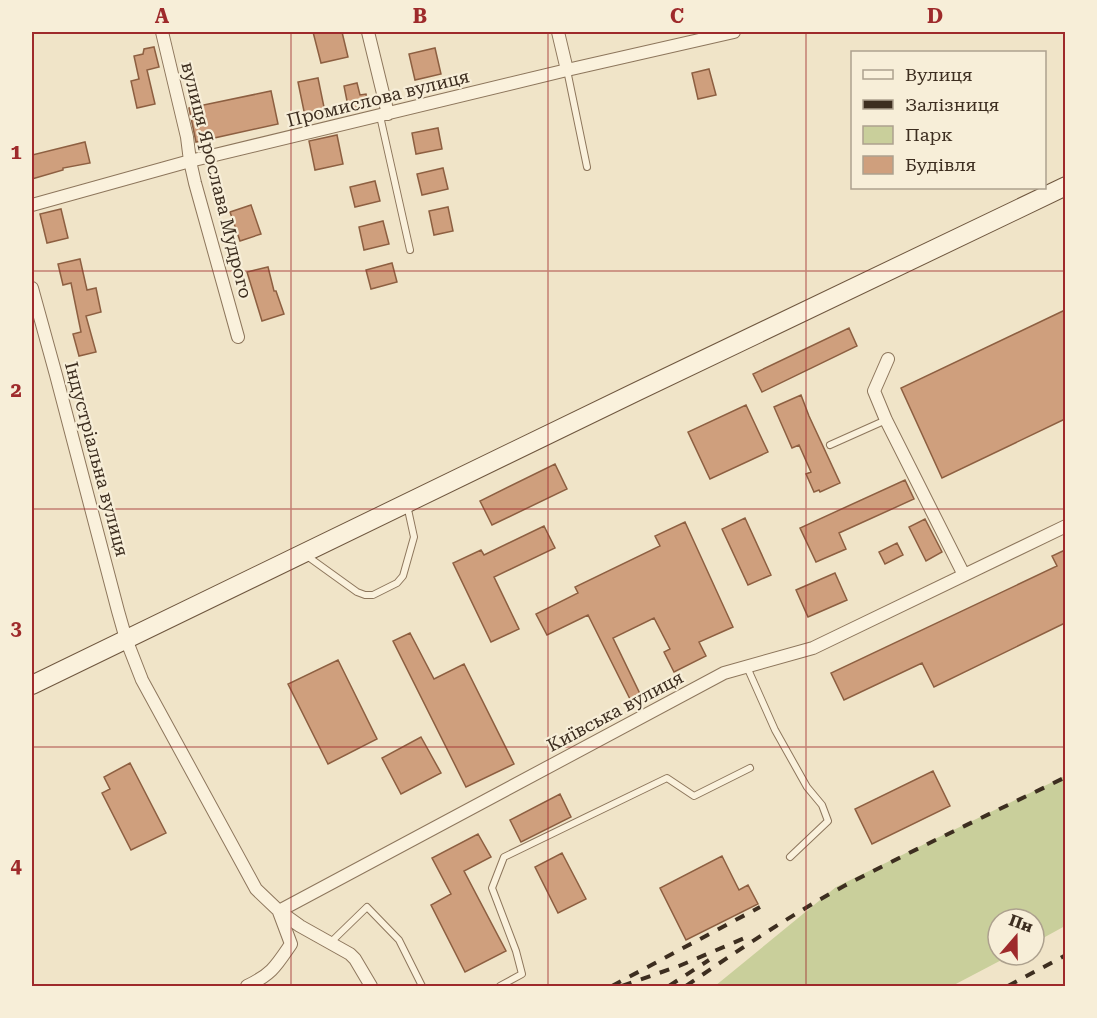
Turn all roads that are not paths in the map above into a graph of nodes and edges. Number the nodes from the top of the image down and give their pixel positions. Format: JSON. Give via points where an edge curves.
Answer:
{"nodes":[{"id":1,"x":162,"y":32,"type":"edge"},
{"id":2,"x":368,"y":32,"type":"edge"},
{"id":3,"x":558,"y":32,"type":"edge"},
{"id":4,"x":734,"y":32,"type":"edge"},
{"id":5,"x":567,"y":70,"type":"junction"},
{"id":6,"x":384,"y":115,"type":"junction"},
{"id":7,"x":190,"y":161,"type":"junction"},
{"id":8,"x":587,"y":167,"type":"dead end"},
{"id":9,"x":1065,"y":186,"type":"edge"},
{"id":10,"x":32,"y":205,"type":"edge"},
{"id":11,"x":410,"y":250,"type":"dead end"},
{"id":12,"x":32,"y":288,"type":"edge"},
{"id":13,"x":238,"y":336,"type":"dead end"},
{"id":14,"x":888,"y":359,"type":"dead end"},
{"id":15,"x":886,"y":420,"type":"junction"},
{"id":16,"x":830,"y":445,"type":"dead end"},
{"id":17,"x":407,"y":504,"type":"junction"},
{"id":18,"x":1065,"y":526,"type":"edge"},
{"id":19,"x":304,"y":554,"type":"junction"},
{"id":20,"x":964,"y":575,"type":"junction"},
{"id":21,"x":126,"y":639,"type":"junction"},
{"id":22,"x":747,"y":667,"type":"junction"},
{"id":23,"x":32,"y":685,"type":"edge"},
{"id":24,"x":750,"y":768,"type":"dead end"},
{"id":25,"x":790,"y":857,"type":"dead end"},
{"id":26,"x":279,"y":911,"type":"junction"},
{"id":27,"x":330,"y":944,"type":"junction"},
{"id":28,"x":247,"y":987,"type":"edge"},
{"id":29,"x":371,"y":987,"type":"edge"},
{"id":30,"x":422,"y":987,"type":"edge"},
{"id":31,"x":500,"y":987,"type":"edge"}],
"edges":[{"from":1,"to":7,"type":"street","name":"вулиця Ярослава Мудрого"},
{"from":2,"to":6,"type":"street"},
{"from":3,"to":5,"type":"street"},
{"from":4,"to":5,"type":"street","name":"Промислова вулиця"},
{"from":5,"to":6,"type":"street","name":"Промислова вулиця"},
{"from":5,"to":8,"type":"lane"},
{"from":6,"to":7,"type":"street","name":"Промислова вулиця"},
{"from":6,"to":11,"type":"lane"},
{"from":7,"to":10,"type":"street","name":"Промислова вулиця"},
{"from":7,"to":13,"type":"street","name":"вулиця Ярослава Мудрого"},
{"from":9,"to":17,"type":"main road"},
{"from":12,"to":21,"type":"street","name":"Індустріальна вулиця"},
{"from":14,"to":15,"type":"street","via":[[874,391]]},
{"from":15,"to":16,"type":"lane"},
{"from":15,"to":20,"type":"street"},
{"from":17,"to":19,"type":"main road"},
{"from":17,"to":19,"type":"lane","via":[[414,537],[403,576],[373,595],[357,592]]},
{"from":18,"to":20,"type":"street","name":"Київська вулиця"},
{"from":19,"to":21,"type":"main road"},
{"from":20,"to":22,"type":"street","name":"Київська вулиця","via":[[813,648]]},
{"from":21,"to":23,"type":"main road"},
{"from":21,"to":26,"type":"street","name":"Індустріальна вулиця","via":[[142,680],[256,889]]},
{"from":22,"to":25,"type":"lane","via":[[775,730],[828,821]]},
{"from":22,"to":26,"type":"street","name":"Київська вулиця","via":[[724,674]]},
{"from":24,"to":31,"type":"lane","via":[[694,796],[667,778],[504,857],[492,888],[522,974]]},
{"from":26,"to":27,"type":"street","name":"Індустріальна вулиця"},
{"from":26,"to":28,"type":"street","via":[[291,944],[274,969]]},
{"from":27,"to":29,"type":"street","name":"Індустріальна вулиця","via":[[355,959]]},
{"from":27,"to":30,"type":"lane","via":[[367,907],[399,940]]}]}
